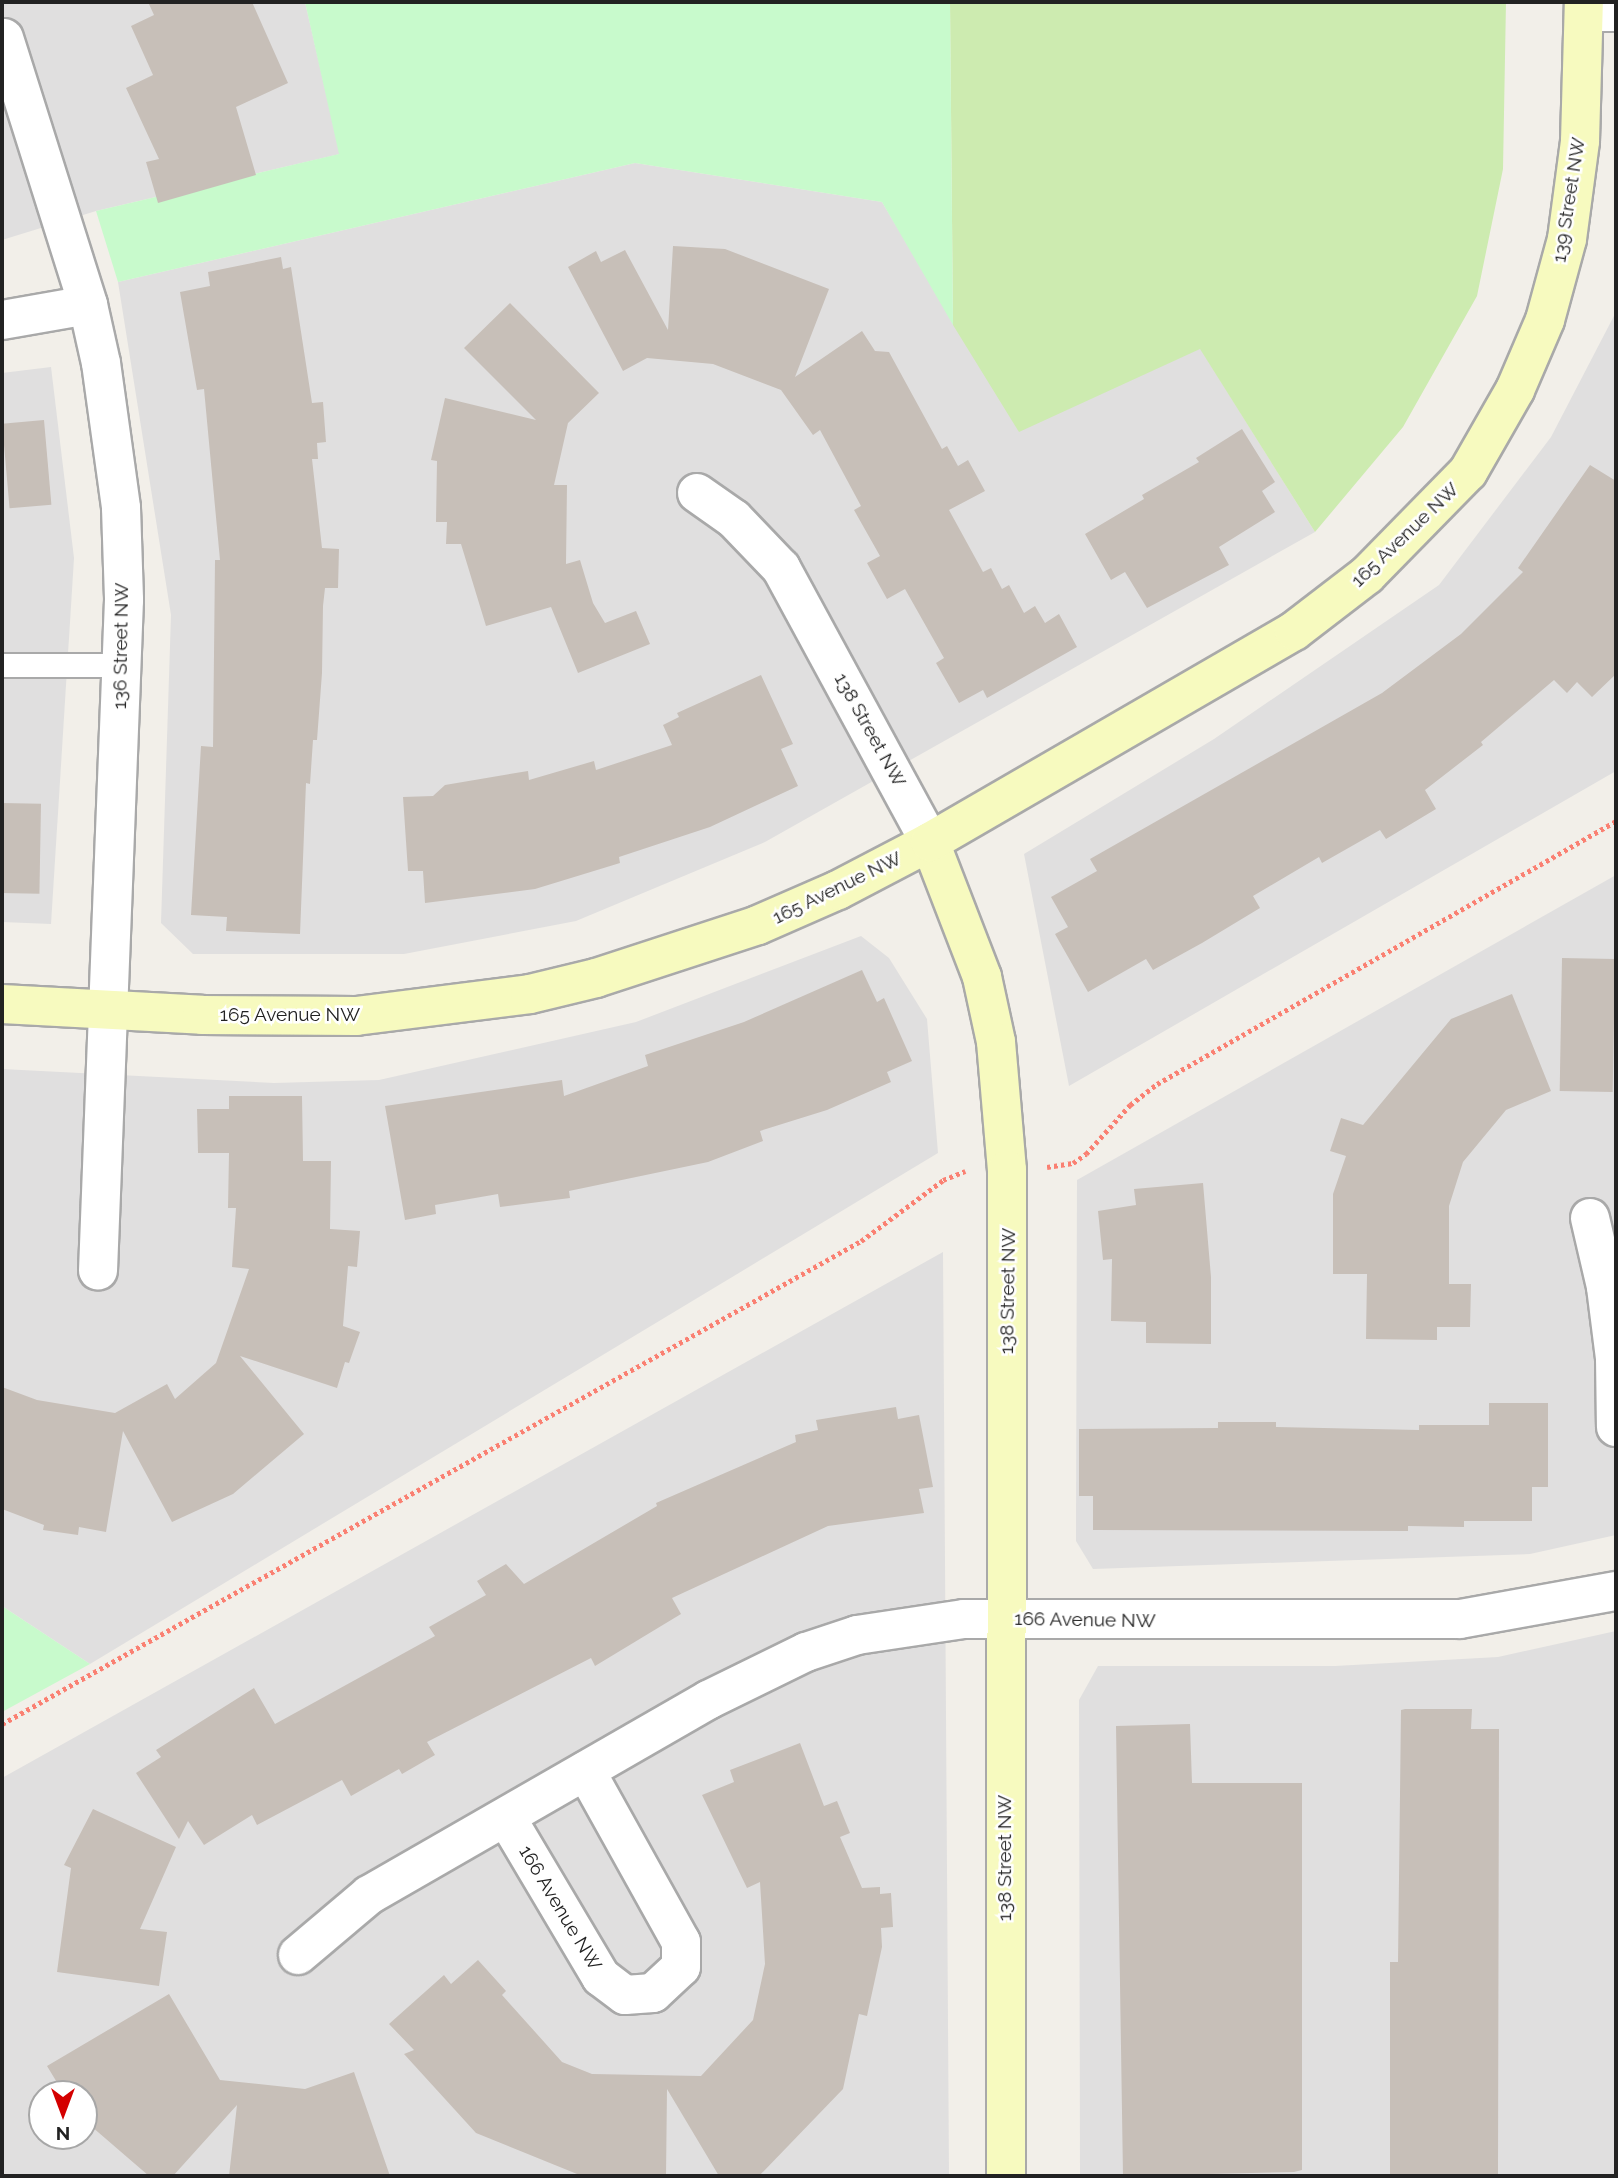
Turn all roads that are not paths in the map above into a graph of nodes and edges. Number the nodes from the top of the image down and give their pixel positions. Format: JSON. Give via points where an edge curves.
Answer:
{"nodes":[{"id":1,"x":1595,"y":8,"type":"edge"},
{"id":2,"x":4,"y":38,"type":"dead end"},
{"id":3,"x":88,"y":305,"type":"junction"},
{"id":4,"x":2,"y":320,"type":"edge"},
{"id":5,"x":1515,"y":390,"type":"joint"},
{"id":6,"x":697,"y":493,"type":"dead end"},
{"id":7,"x":2,"y":665,"type":"edge"},
{"id":8,"x":122,"y":665,"type":"junction"},
{"id":9,"x":930,"y":842,"type":"junction"},
{"id":10,"x":2,"y":1004,"type":"edge"},
{"id":11,"x":107,"y":1010,"type":"junction"},
{"id":12,"x":1590,"y":1218,"type":"dead end"},
{"id":13,"x":98,"y":1270,"type":"dead end"},
{"id":14,"x":1616,"y":1427,"type":"edge"},
{"id":15,"x":1616,"y":1591,"type":"edge"},
{"id":16,"x":1004,"y":1619,"type":"junction"},
{"id":17,"x":586,"y":1771,"type":"junction"},
{"id":18,"x":506,"y":1817,"type":"junction"},
{"id":19,"x":298,"y":1955,"type":"dead end"},
{"id":20,"x":1006,"y":2176,"type":"edge"}],
"edges":[{"from":1,"to":5,"type":"street","name":"139 Street NW","via":[[1567,239],[1545,320]]},
{"from":2,"to":3,"type":"street","name":"136 Street NW"},
{"from":3,"to":4,"type":"street"},
{"from":3,"to":8,"type":"street","name":"136 Street NW","via":[[101,362],[121,508]]},
{"from":5,"to":9,"type":"street","name":"165 Avenue NW","via":[[1468,472],[1367,575],[1294,631]]},
{"from":6,"to":9,"type":"street","name":"138 Street NW","via":[[734,519],[781,568]]},
{"from":7,"to":8,"type":"lane"},
{"from":8,"to":11,"type":"street","name":"136 Street NW"},
{"from":9,"to":11,"type":"street","name":"165 Avenue NW","via":[[758,925],[676,955],[530,994],[356,1016]]},
{"from":9,"to":16,"type":"street","name":"138 Street NW","via":[[982,977],[1002,1091],[1009,1200]]},
{"from":10,"to":11,"type":"street","name":"165 Avenue NW"},
{"from":11,"to":13,"type":"street","name":"136 Street NW"},
{"from":12,"to":14,"type":"street","via":[[1606,1286],[1615,1358]]},
{"from":15,"to":16,"type":"street","name":"166 Avenue NW","via":[[1504,1613],[1421,1621]]},
{"from":16,"to":17,"type":"street","name":"166 Avenue NW","via":[[915,1623],[806,1652],[708,1700]]},
{"from":16,"to":20,"type":"street","name":"138 Street NW"},
{"from":17,"to":18,"type":"street","name":"166 Avenue NW"},
{"from":17,"to":18,"type":"street","name":"166 Avenue NW","via":[[681,1942],[681,1967],[653,1993],[625,1995],[601,1977]]},
{"from":18,"to":19,"type":"street","name":"166 Avenue NW","via":[[355,1904]]}]}
